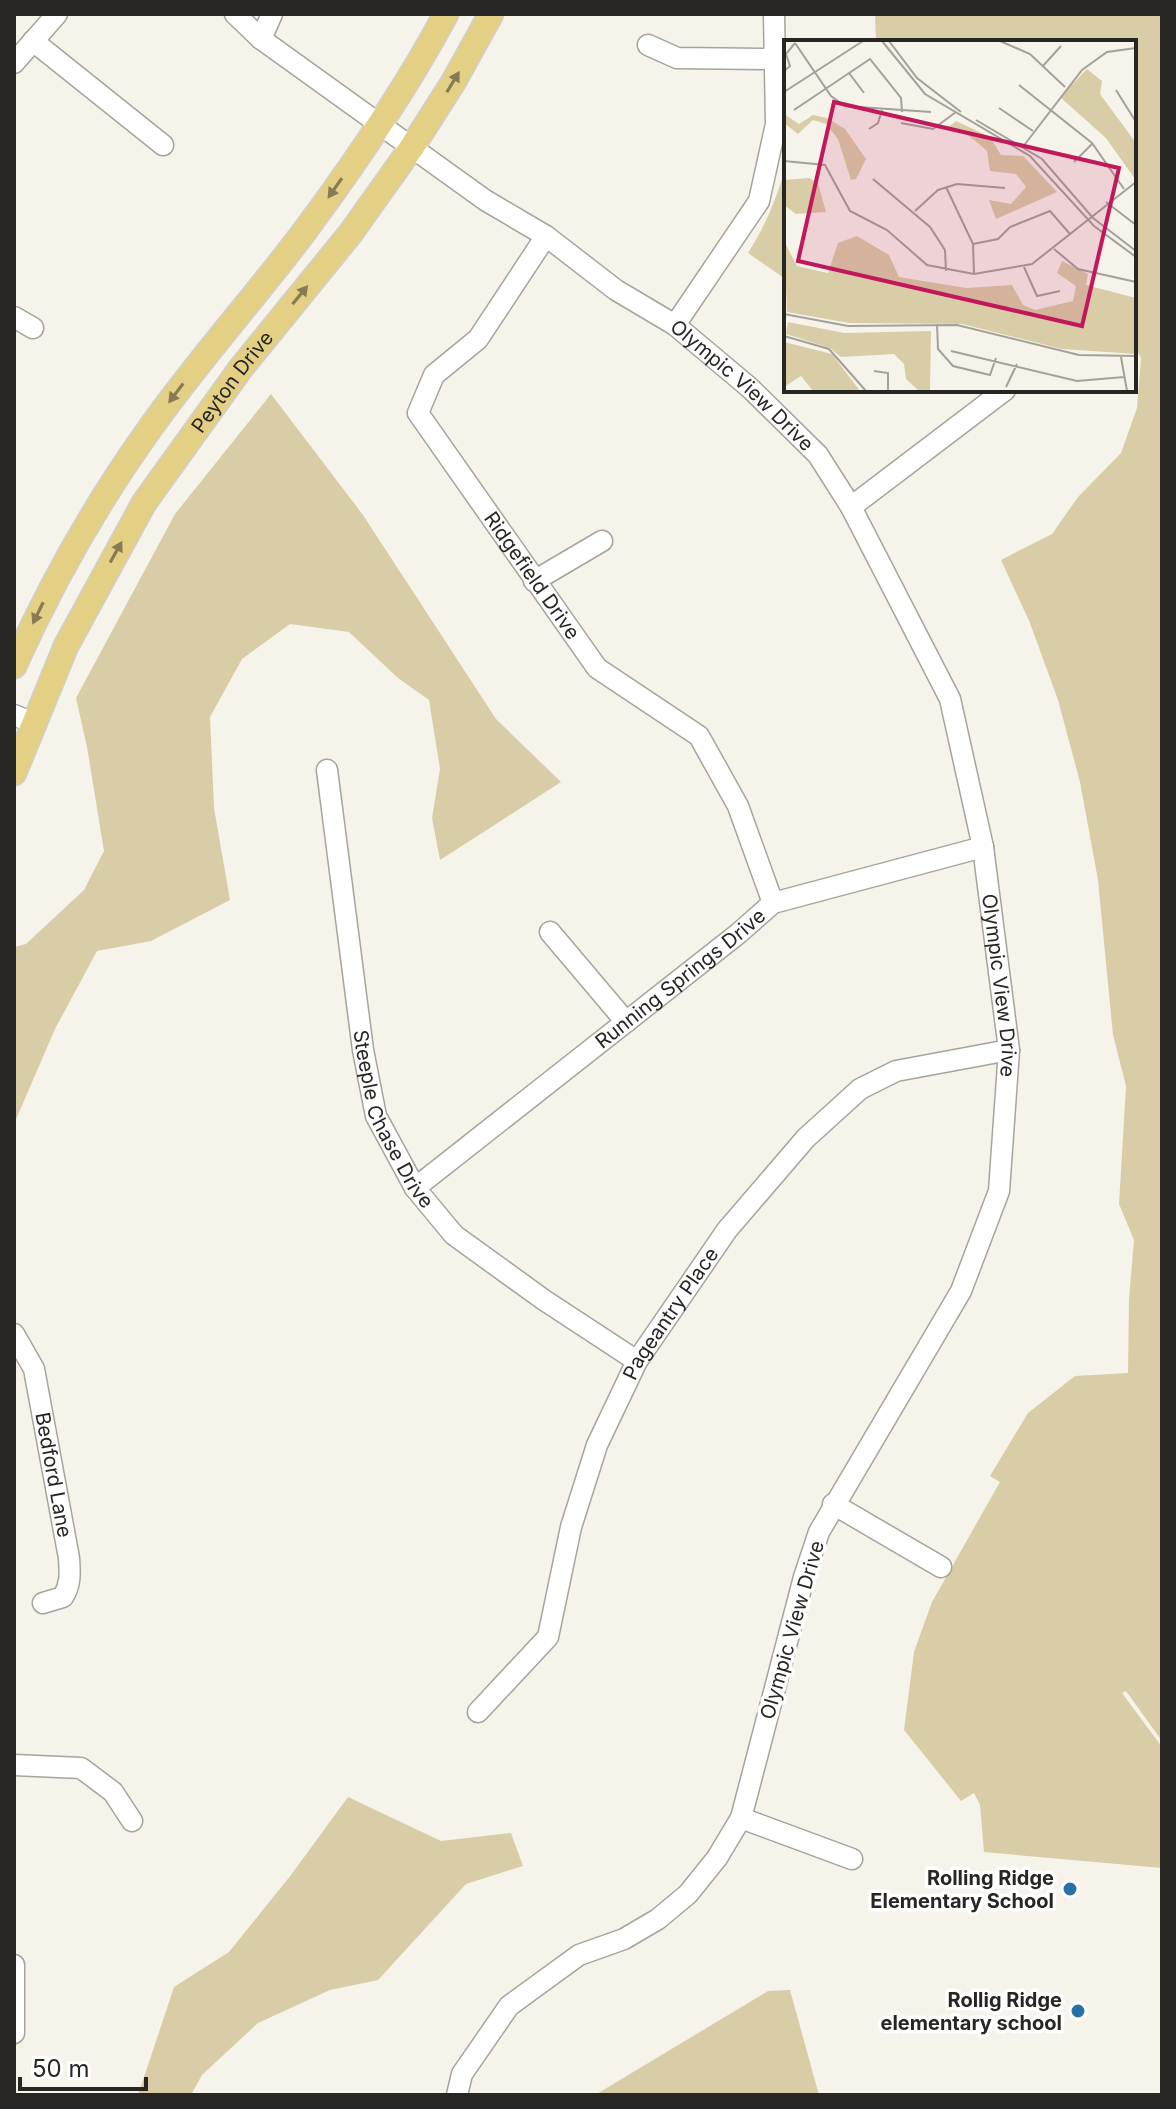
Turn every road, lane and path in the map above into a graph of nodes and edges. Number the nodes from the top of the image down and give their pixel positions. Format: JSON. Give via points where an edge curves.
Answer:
{"nodes":[{"id":1,"x":57,"y":14,"type":"edge"},
{"id":2,"x":235,"y":14,"type":"edge"},
{"id":3,"x":272,"y":14,"type":"edge"},
{"id":4,"x":446,"y":14,"type":"edge"},
{"id":5,"x":491,"y":14,"type":"edge"},
{"id":6,"x":774,"y":14,"type":"edge"},
{"id":7,"x":261,"y":39,"type":"junction"},
{"id":8,"x":33,"y":41,"type":"junction"},
{"id":9,"x":648,"y":45,"type":"dead end"},
{"id":10,"x":775,"y":59,"type":"junction"},
{"id":11,"x":14,"y":63,"type":"edge"},
{"id":12,"x":381,"y":124,"type":"junction"},
{"id":13,"x":163,"y":145,"type":"dead end"},
{"id":14,"x":412,"y":147,"type":"junction"},
{"id":15,"x":546,"y":236,"type":"junction"},
{"id":16,"x":14,"y":317,"type":"edge"},
{"id":17,"x":675,"y":325,"type":"junction"},
{"id":18,"x":33,"y":328,"type":"dead end"},
{"id":19,"x":1002,"y":392,"type":"edge"},
{"id":20,"x":851,"y":507,"type":"junction"},
{"id":21,"x":602,"y":541,"type":"dead end"},
{"id":22,"x":534,"y":581,"type":"junction"},
{"id":23,"x":14,"y":666,"type":"edge"},
{"id":24,"x":24,"y":719,"type":"edge"},
{"id":25,"x":327,"y":770,"type":"dead end"},
{"id":26,"x":14,"y":773,"type":"edge"},
{"id":27,"x":983,"y":847,"type":"junction"},
{"id":28,"x":773,"y":903,"type":"junction"},
{"id":29,"x":550,"y":932,"type":"dead end"},
{"id":30,"x":626,"y":1022,"type":"junction"},
{"id":31,"x":1009,"y":1050,"type":"junction"},
{"id":32,"x":415,"y":1188,"type":"junction"},
{"id":33,"x":14,"y":1334,"type":"edge"},
{"id":34,"x":637,"y":1361,"type":"junction"},
{"id":35,"x":833,"y":1504,"type":"junction"},
{"id":36,"x":941,"y":1567,"type":"dead end"},
{"id":37,"x":43,"y":1603,"type":"dead end"},
{"id":38,"x":478,"y":1712,"type":"dead end"},
{"id":39,"x":14,"y":1765,"type":"edge"},
{"id":40,"x":741,"y":1818,"type":"junction"},
{"id":41,"x":132,"y":1821,"type":"dead end"},
{"id":42,"x":852,"y":1859,"type":"dead end"},
{"id":43,"x":14,"y":1965,"type":"edge"},
{"id":44,"x":14,"y":2033,"type":"edge"},
{"id":45,"x":457,"y":2095,"type":"edge"}],
"edges":[{"from":1,"to":8,"type":"street"},
{"from":2,"to":7,"type":"street","name":"Olympic View Drive"},
{"from":3,"to":7,"type":"street"},
{"from":4,"to":12,"type":"main road","name":"Peyton Drive"},
{"from":14,"to":5,"type":"main road","name":"Peyton Drive","one_way":true},
{"from":6,"to":10,"type":"street"},
{"from":7,"to":12,"type":"street","name":"Olympic View Drive"},
{"from":8,"to":11,"type":"street"},
{"from":8,"to":13,"type":"street"},
{"from":9,"to":10,"type":"street","via":[[677,58]]},
{"from":10,"to":17,"type":"street","via":[[776,124],[759,201]]},
{"from":12,"to":14,"type":"street","name":"Olympic View Drive"},
{"from":12,"to":23,"type":"main road","name":"Peyton Drive","one_way":true,"via":[[129,458],[65,559]]},
{"from":14,"to":15,"type":"street","name":"Olympic View Drive"},
{"from":24,"to":14,"type":"main road","name":"Peyton Drive","one_way":true,"via":[[144,503]]},
{"from":15,"to":17,"type":"street","name":"Olympic View Drive","via":[[616,290]]},
{"from":15,"to":22,"type":"street","name":"Ridgefield Drive","via":[[478,339],[434,375],[418,413]]},
{"from":16,"to":18,"type":"street"},
{"from":17,"to":20,"type":"street","name":"Olympic View Drive","via":[[818,455]]},
{"from":19,"to":20,"type":"street"},
{"from":20,"to":27,"type":"street","name":"Olympic View Drive","via":[[950,699]]},
{"from":21,"to":22,"type":"street"},
{"from":22,"to":28,"type":"street","name":"Ridgefield Drive","via":[[597,668],[699,736],[738,806]]},
{"from":24,"to":26,"type":"main road","name":"Peyton Drive"},
{"from":25,"to":32,"type":"street","name":"Steeple Chase Drive","via":[[376,1116]]},
{"from":27,"to":28,"type":"street","name":"Running Springs Drive"},
{"from":27,"to":31,"type":"street","name":"Olympic View Drive"},
{"from":28,"to":30,"type":"street","name":"Running Springs Drive"},
{"from":29,"to":30,"type":"street"},
{"from":30,"to":32,"type":"street","name":"Running Springs Drive"},
{"from":31,"to":34,"type":"street","name":"Pageantry Place","via":[[896,1071],[860,1089],[806,1138],[727,1230]]},
{"from":31,"to":35,"type":"street","name":"Olympic View Drive","via":[[999,1191],[961,1291]]},
{"from":32,"to":34,"type":"street","name":"Steeple Chase Drive","via":[[454,1235]]},
{"from":33,"to":37,"type":"street","name":"Bedford Lane","via":[[34,1369],[69,1558],[68,1589],[63,1597]]},
{"from":34,"to":38,"type":"street","name":"Pageantry Place","via":[[597,1445],[571,1527],[548,1637]]},
{"from":35,"to":36,"type":"street"},
{"from":35,"to":40,"type":"street","name":"Olympic View Drive","via":[[804,1577]]},
{"from":39,"to":41,"type":"street","via":[[81,1768],[113,1792]]},
{"from":40,"to":42,"type":"street"},
{"from":40,"to":45,"type":"street","name":"Olympic View Drive","via":[[688,1894],[658,1919],[624,1939],[579,1955],[509,2006],[462,2074]]},
{"from":43,"to":44,"type":"street"}]}
